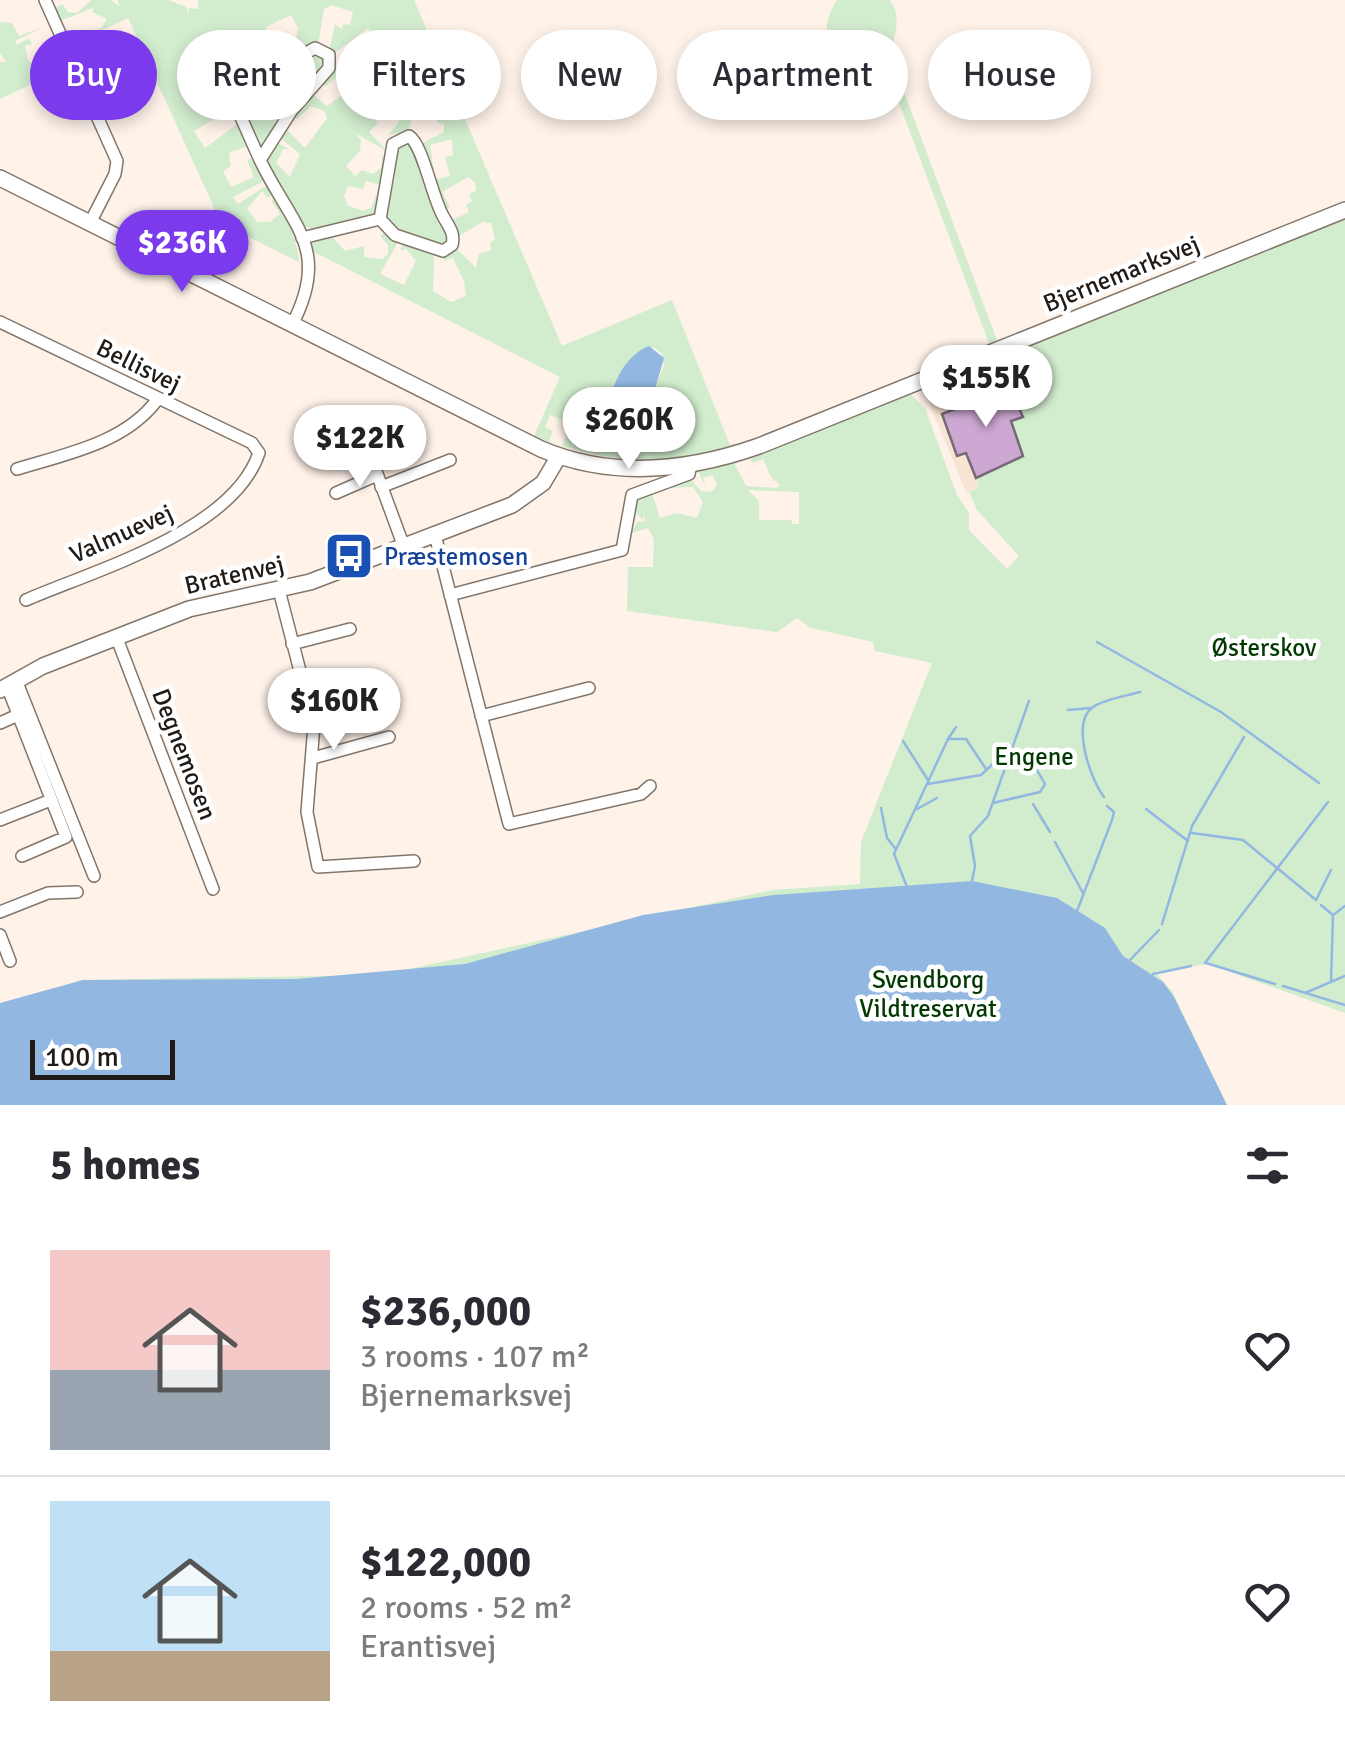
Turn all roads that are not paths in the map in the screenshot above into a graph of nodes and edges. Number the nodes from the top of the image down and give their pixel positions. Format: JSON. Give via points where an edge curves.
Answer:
{"nodes":[{"id":1,"x":45,"y":0,"type":"edge"},
{"id":2,"x":260,"y":160,"type":"junction"},
{"id":3,"x":0,"y":178,"type":"edge"},
{"id":4,"x":1345,"y":210,"type":"edge"},
{"id":5,"x":380,"y":218,"type":"junction"},
{"id":6,"x":90,"y":223,"type":"junction"},
{"id":7,"x":302,"y":238,"type":"junction"},
{"id":8,"x":0,"y":322,"type":"edge"},
{"id":9,"x":292,"y":325,"type":"junction"},
{"id":10,"x":157,"y":400,"type":"junction"},
{"id":11,"x":362,"y":434,"type":"dead end"},
{"id":12,"x":258,"y":447,"type":"joint"},
{"id":13,"x":558,"y":456,"type":"junction"},
{"id":14,"x":450,"y":460,"type":"dead end"},
{"id":15,"x":692,"y":464,"type":"junction"},
{"id":16,"x":17,"y":468,"type":"dead end"},
{"id":17,"x":379,"y":481,"type":"junction"},
{"id":18,"x":336,"y":492,"type":"dead end"},
{"id":19,"x":435,"y":536,"type":"junction"},
{"id":20,"x":404,"y":547,"type":"junction"},
{"id":21,"x":279,"y":590,"type":"junction"},
{"id":22,"x":450,"y":595,"type":"junction"},
{"id":23,"x":26,"y":600,"type":"dead end"},
{"id":24,"x":350,"y":629,"type":"dead end"},
{"id":25,"x":116,"y":636,"type":"junction"},
{"id":26,"x":292,"y":644,"type":"junction"},
{"id":27,"x":7,"y":685,"type":"edge"},
{"id":28,"x":589,"y":688,"type":"dead end"},
{"id":29,"x":18,"y":716,"type":"junction"},
{"id":30,"x":481,"y":716,"type":"junction"},
{"id":31,"x":0,"y":722,"type":"edge"},
{"id":32,"x":389,"y":737,"type":"dead end"},
{"id":33,"x":313,"y":758,"type":"junction"},
{"id":34,"x":650,"y":786,"type":"dead end"},
{"id":35,"x":51,"y":800,"type":"junction"},
{"id":36,"x":0,"y":820,"type":"edge"},
{"id":37,"x":22,"y":856,"type":"dead end"},
{"id":38,"x":414,"y":861,"type":"dead end"},
{"id":39,"x":94,"y":876,"type":"dead end"},
{"id":40,"x":213,"y":889,"type":"dead end"},
{"id":41,"x":76,"y":892,"type":"dead end"},
{"id":42,"x":0,"y":912,"type":"edge"},
{"id":43,"x":0,"y":934,"type":"edge"},
{"id":44,"x":10,"y":961,"type":"dead end"}],
"edges":[{"from":1,"to":6,"type":"street","via":[[117,161]]},
{"from":2,"to":2,"type":"street","via":[[328,70],[324,50],[311,49],[237,92],[235,104]]},
{"from":2,"to":7,"type":"street"},
{"from":3,"to":6,"type":"street","name":"Bjernemarksvej"},
{"from":4,"to":15,"type":"street","name":"Bjernemarksvej","via":[[788,434]]},
{"from":5,"to":5,"type":"street","via":[[392,233],[435,250],[453,243],[409,136],[393,144]]},
{"from":5,"to":7,"type":"street"},
{"from":6,"to":9,"type":"street","name":"Bjernemarksvej"},
{"from":7,"to":9,"type":"street","via":[[310,283]]},
{"from":8,"to":10,"type":"street","name":"Bellisvej"},
{"from":9,"to":13,"type":"street","name":"Bjernemarksvej"},
{"from":10,"to":12,"type":"street","name":"Bellisvej"},
{"from":10,"to":16,"type":"street","via":[[134,425]]},
{"from":11,"to":17,"type":"street"},
{"from":12,"to":23,"type":"street","name":"Valmuevej","via":[[244,479],[185,531]]},
{"from":13,"to":15,"type":"street","name":"Bjernemarksvej","via":[[629,468]]},
{"from":13,"to":19,"type":"street","name":"Bratenvej","via":[[543,483],[520,501]]},
{"from":14,"to":17,"type":"street"},
{"from":15,"to":22,"type":"street","name":"Bjernemarksvej","via":[[689,474],[633,493],[622,550]]},
{"from":17,"to":18,"type":"street"},
{"from":17,"to":20,"type":"street"},
{"from":19,"to":20,"type":"street","name":"Bratenvej"},
{"from":19,"to":22,"type":"street"},
{"from":20,"to":21,"type":"street","name":"Bratenvej"},
{"from":21,"to":25,"type":"street","name":"Bratenvej","via":[[206,603]]},
{"from":21,"to":26,"type":"street"},
{"from":22,"to":30,"type":"street"},
{"from":24,"to":26,"type":"street"},
{"from":25,"to":27,"type":"street","name":"Bratenvej"},
{"from":25,"to":40,"type":"street","name":"Degnemosen"},
{"from":26,"to":33,"type":"street","via":[[314,725]]},
{"from":27,"to":29,"type":"street"},
{"from":27,"to":39,"type":"street"},
{"from":28,"to":30,"type":"street"},
{"from":29,"to":31,"type":"street"},
{"from":29,"to":35,"type":"street"},
{"from":30,"to":34,"type":"street","via":[[509,824],[641,794]]},
{"from":32,"to":33,"type":"street"},
{"from":33,"to":38,"type":"street","via":[[307,812],[318,868]]},
{"from":35,"to":36,"type":"street"},
{"from":35,"to":37,"type":"street","via":[[66,837]]},
{"from":41,"to":42,"type":"street","via":[[48,893]]},
{"from":43,"to":44,"type":"street"}]}
